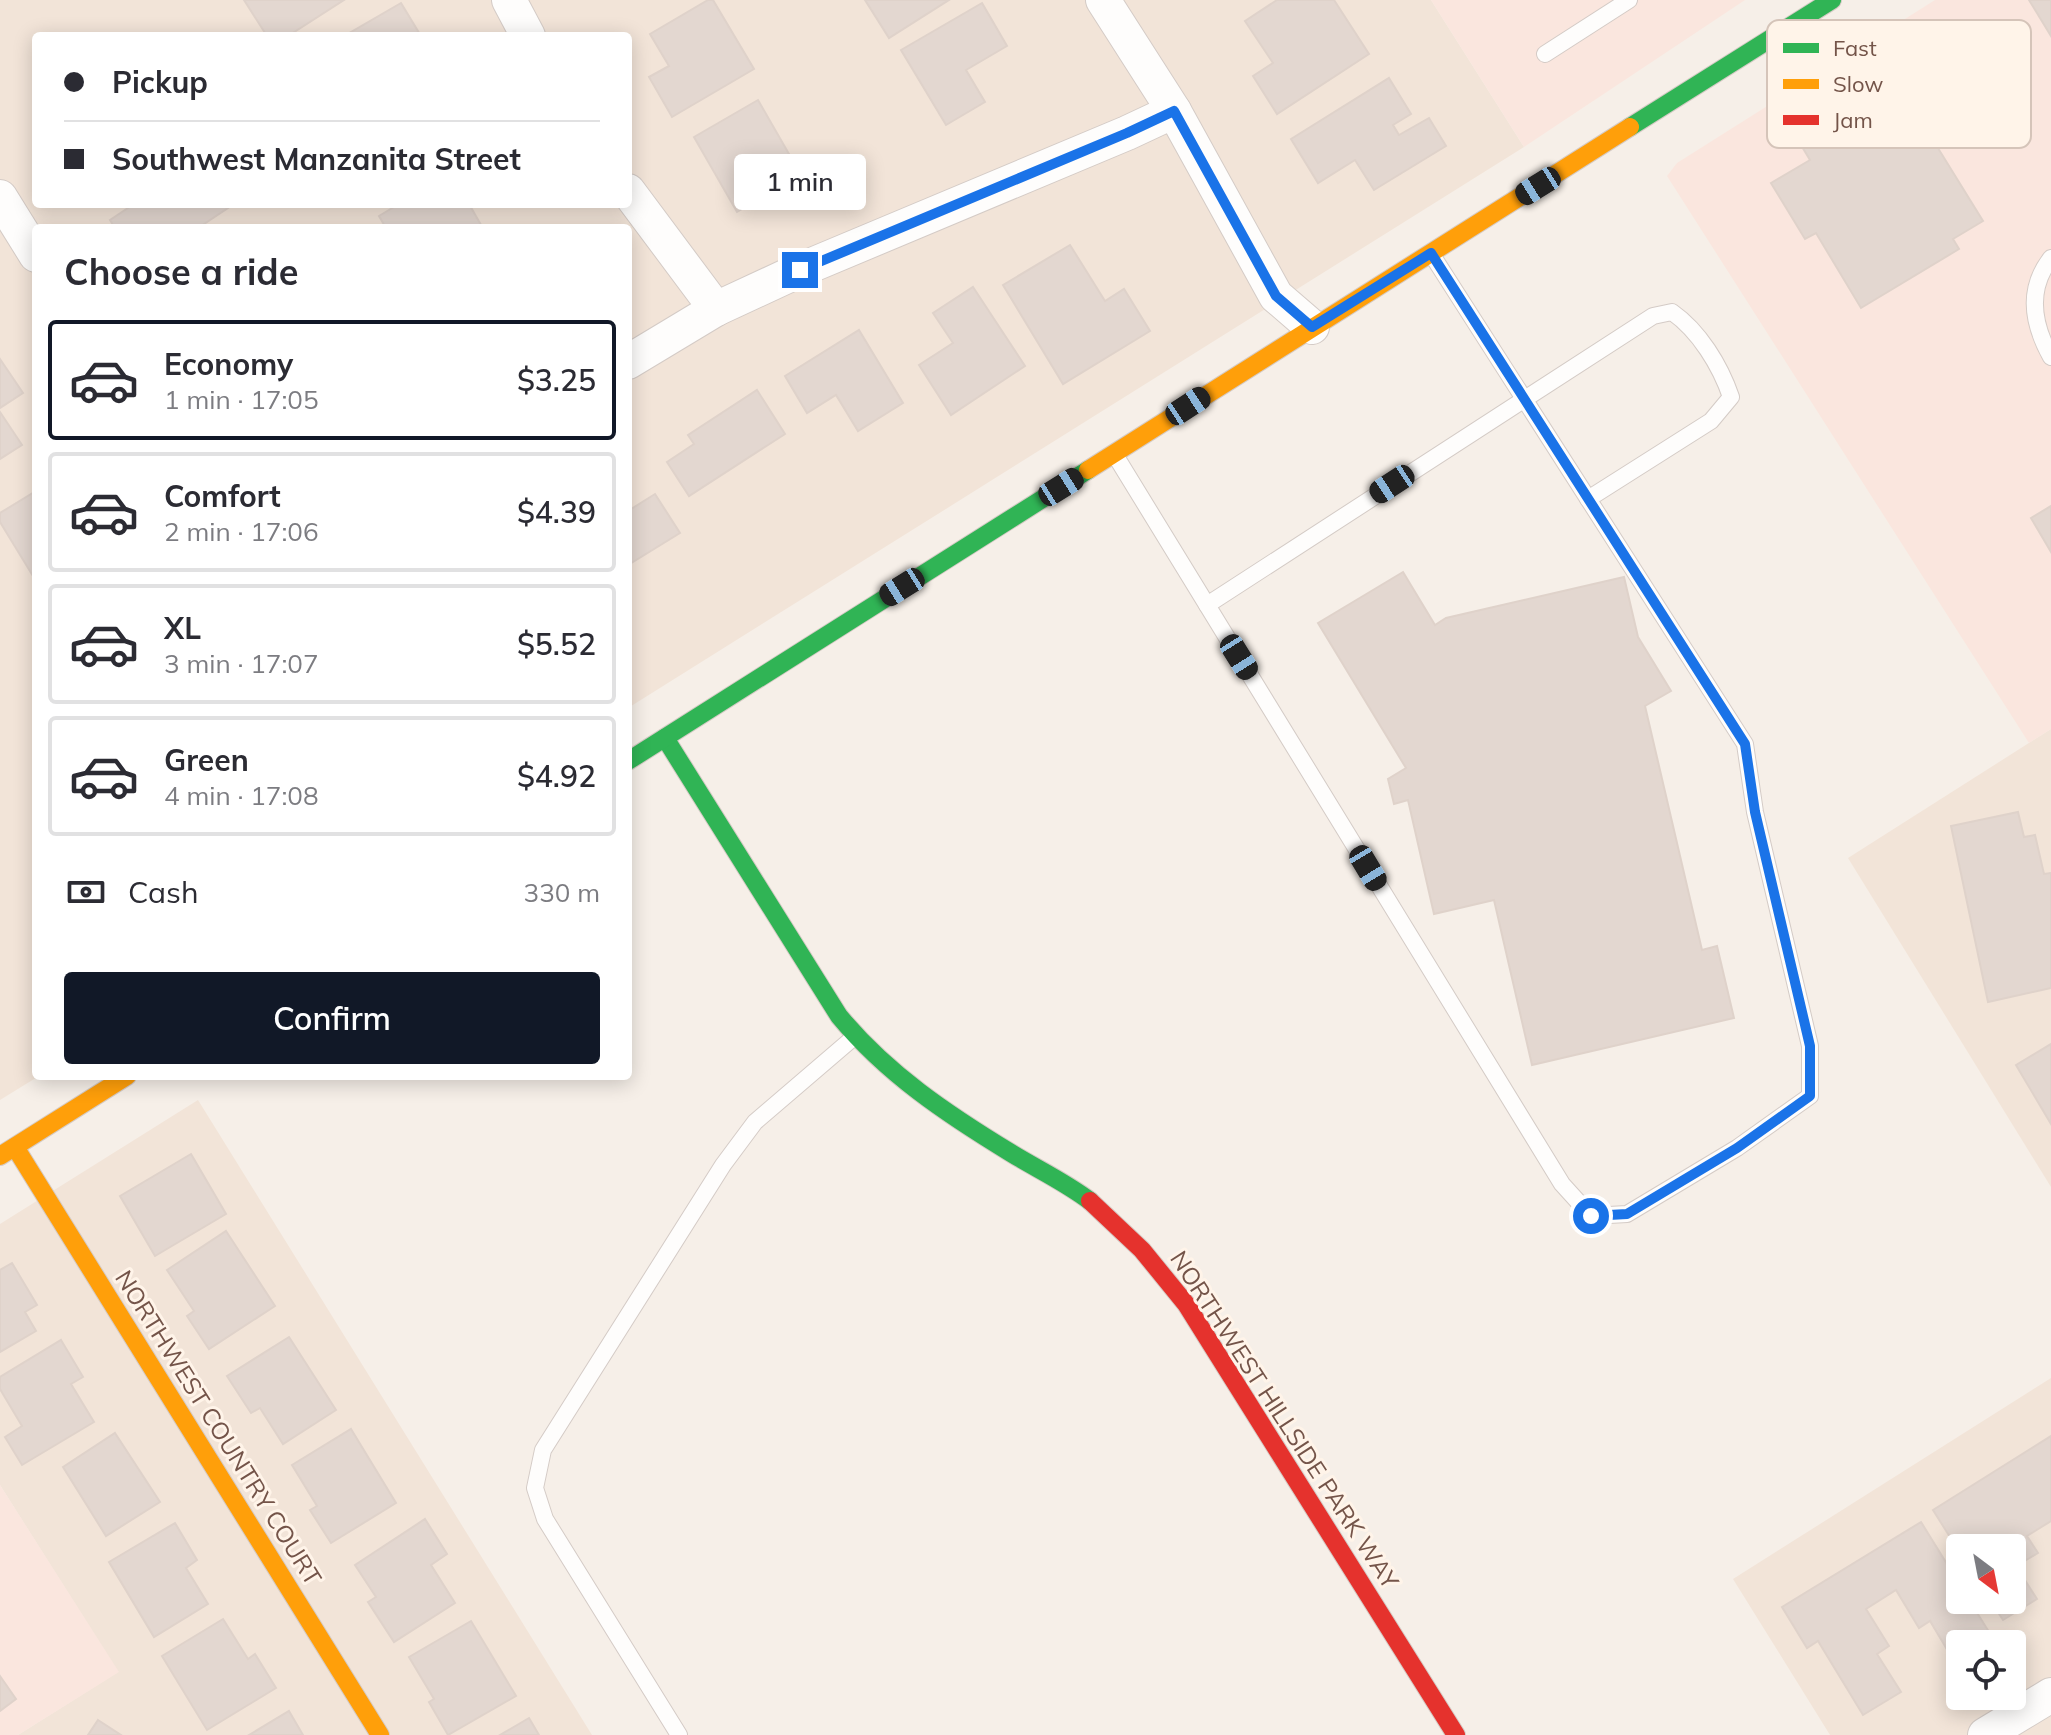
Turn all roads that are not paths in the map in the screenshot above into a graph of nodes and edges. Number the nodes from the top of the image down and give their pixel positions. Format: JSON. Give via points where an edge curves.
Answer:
{"nodes":[{"id":1,"x":509,"y":0,"type":"edge"},
{"id":2,"x":1103,"y":0,"type":"edge"},
{"id":3,"x":1629,"y":0,"type":"edge"},
{"id":4,"x":1832,"y":0,"type":"edge"},
{"id":5,"x":1800,"y":20,"type":"edge"},
{"id":6,"x":526,"y":32,"type":"edge"},
{"id":7,"x":1767,"y":41,"type":"edge"},
{"id":8,"x":1545,"y":54,"type":"dead end"},
{"id":9,"x":1174,"y":111,"type":"junction"},
{"id":10,"x":632,"y":196,"type":"edge"},
{"id":11,"x":0,"y":197,"type":"edge"},
{"id":12,"x":32,"y":249,"type":"edge"},
{"id":13,"x":1431,"y":253,"type":"junction"},
{"id":14,"x":2051,"y":258,"type":"edge"},
{"id":15,"x":716,"y":309,"type":"junction"},
{"id":16,"x":1312,"y":327,"type":"junction"},
{"id":17,"x":2051,"y":357,"type":"edge"},
{"id":18,"x":632,"y":360,"type":"edge"},
{"id":19,"x":1524,"y":398,"type":"junction"},
{"id":20,"x":1114,"y":453,"type":"junction"},
{"id":21,"x":1588,"y":499,"type":"junction"},
{"id":22,"x":1207,"y":605,"type":"junction"},
{"id":23,"x":665,"y":738,"type":"junction"},
{"id":24,"x":632,"y":759,"type":"edge"},
{"id":25,"x":855,"y":1037,"type":"junction"},
{"id":26,"x":121,"y":1080,"type":"edge"},
{"id":27,"x":7,"y":1151,"type":"edge"},
{"id":28,"x":2051,"y":1695,"type":"edge"},
{"id":29,"x":380,"y":1735,"type":"edge"},
{"id":30,"x":679,"y":1735,"type":"edge"},
{"id":31,"x":1456,"y":1735,"type":"edge"},
{"id":32,"x":1985,"y":1735,"type":"edge"}],
"edges":[{"from":1,"to":6,"type":"street"},
{"from":2,"to":9,"type":"street"},
{"from":3,"to":8,"type":"lane"},
{"from":4,"to":5,"type":"street"},
{"from":7,"to":13,"type":"street"},
{"from":9,"to":15,"type":"street"},
{"from":9,"to":16,"type":"street","via":[[1276,296]]},
{"from":10,"to":15,"type":"street"},
{"from":11,"to":12,"type":"street"},
{"from":13,"to":16,"type":"street"},
{"from":13,"to":19,"type":"lane"},
{"from":14,"to":17,"type":"lane","via":[[2039,280],[2034,308],[2038,335]]},
{"from":15,"to":18,"type":"street"},
{"from":16,"to":20,"type":"street"},
{"from":19,"to":21,"type":"lane"},
{"from":19,"to":21,"type":"lane","via":[[1653,316],[1672,312],[1689,324],[1724,377],[1731,397],[1711,421]]},
{"from":19,"to":22,"type":"lane"},
{"from":20,"to":22,"type":"lane"},
{"from":20,"to":23,"type":"street"},
{"from":21,"to":22,"type":"lane","via":[[1745,744],[1755,812],[1810,1046],[1810,1096],[1737,1148],[1627,1214],[1591,1216],[1562,1184]]},
{"from":23,"to":24,"type":"street"},
{"from":23,"to":25,"type":"street","name":"NORTHWEST HILLSIDE PARK WAY"},
{"from":25,"to":30,"type":"lane","via":[[755,1122],[543,1450],[535,1488],[545,1519]]},
{"from":25,"to":31,"type":"street","name":"NORTHWEST HILLSIDE PARK WAY","via":[[888,1071],[958,1122],[1089,1200],[1135,1240],[1186,1304]]},
{"from":26,"to":27,"type":"street"},
{"from":27,"to":29,"type":"street","name":"NORTHWEST COUNTRY COURT"},
{"from":28,"to":32,"type":"street"}]}
